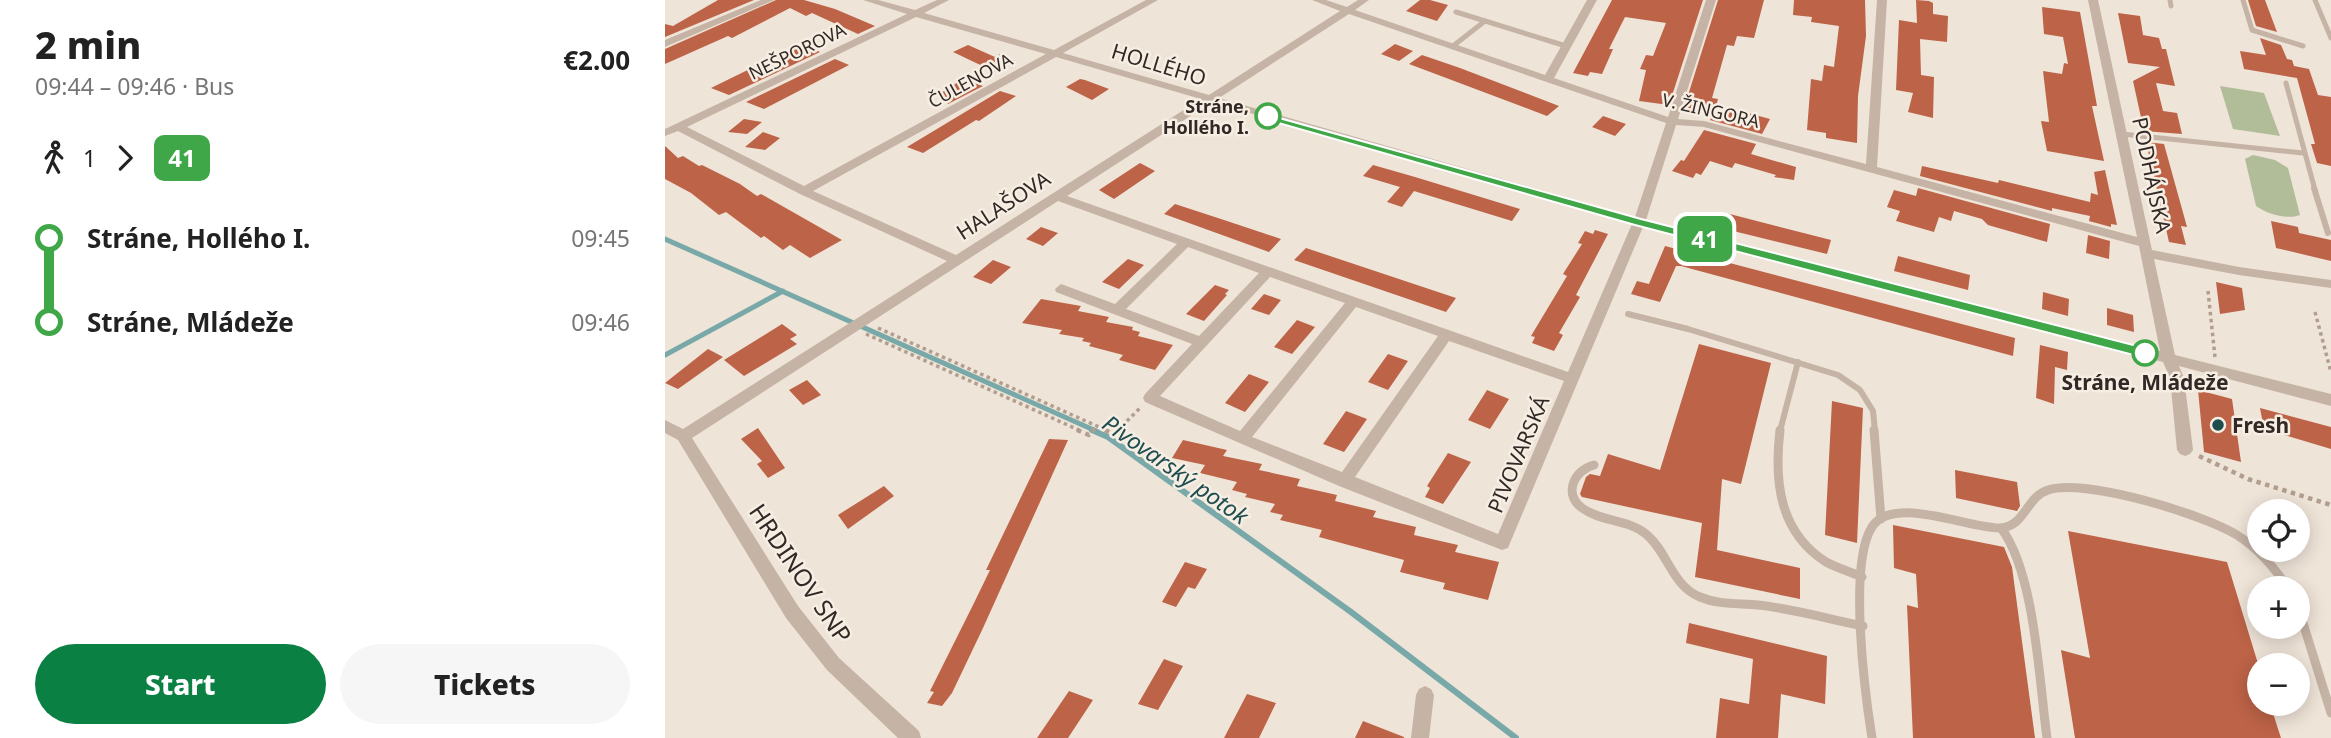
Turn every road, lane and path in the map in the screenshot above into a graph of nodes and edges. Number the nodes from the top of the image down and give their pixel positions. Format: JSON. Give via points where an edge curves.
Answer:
{"nodes":[{"id":1,"x":769,"y":0,"type":"edge"},
{"id":2,"x":868,"y":0,"type":"edge"},
{"id":3,"x":944,"y":0,"type":"edge"},
{"id":4,"x":1153,"y":0,"type":"edge"},
{"id":5,"x":1317,"y":0,"type":"edge"},
{"id":6,"x":1364,"y":0,"type":"edge"},
{"id":7,"x":1592,"y":0,"type":"edge"},
{"id":8,"x":1711,"y":0,"type":"edge"},
{"id":9,"x":1882,"y":0,"type":"edge"},
{"id":10,"x":2093,"y":0,"type":"edge"},
{"id":11,"x":2243,"y":0,"type":"edge"},
{"id":12,"x":2315,"y":0,"type":"edge"},
{"id":13,"x":1348,"y":10,"type":"junction"},
{"id":14,"x":1456,"y":12,"type":"dead end"},
{"id":15,"x":917,"y":13,"type":"junction"},
{"id":16,"x":1485,"y":21,"type":"junction"},
{"id":17,"x":2331,"y":38,"type":"edge"},
{"id":18,"x":665,"y":44,"type":"edge"},
{"id":19,"x":1453,"y":46,"type":"junction"},
{"id":20,"x":1566,"y":46,"type":"junction"},
{"id":21,"x":2303,"y":46,"type":"dead end"},
{"id":22,"x":1056,"y":54,"type":"junction"},
{"id":23,"x":1548,"y":79,"type":"junction"},
{"id":24,"x":2286,"y":83,"type":"dead end"},
{"id":25,"x":1209,"y":99,"type":"junction"},
{"id":26,"x":1672,"y":122,"type":"junction"},
{"id":27,"x":679,"y":127,"type":"junction"},
{"id":28,"x":665,"y":134,"type":"edge"},
{"id":29,"x":2122,"y":134,"type":"junction"},
{"id":30,"x":2303,"y":153,"type":"junction"},
{"id":31,"x":1871,"y":169,"type":"junction"},
{"id":32,"x":804,"y":191,"type":"junction"},
{"id":33,"x":1055,"y":196,"type":"junction"},
{"id":34,"x":1639,"y":222,"type":"junction"},
{"id":35,"x":2328,"y":233,"type":"dead end"},
{"id":36,"x":1185,"y":243,"type":"junction"},
{"id":37,"x":2145,"y":248,"type":"junction"},
{"id":38,"x":957,"y":260,"type":"junction"},
{"id":39,"x":1267,"y":272,"type":"junction"},
{"id":40,"x":2331,"y":284,"type":"edge"},
{"id":41,"x":1061,"y":289,"type":"dead end"},
{"id":42,"x":2208,"y":290,"type":"dead end"},
{"id":43,"x":1353,"y":302,"type":"junction"},
{"id":44,"x":1117,"y":310,"type":"junction"},
{"id":45,"x":2315,"y":312,"type":"dead end"},
{"id":46,"x":1628,"y":314,"type":"dead end"},
{"id":47,"x":856,"y":324,"type":"junction"},
{"id":48,"x":1446,"y":335,"type":"junction"},
{"id":49,"x":1200,"y":342,"type":"junction"},
{"id":50,"x":2169,"y":359,"type":"junction"},
{"id":51,"x":2215,"y":359,"type":"dead end"},
{"id":52,"x":1798,"y":362,"type":"junction"},
{"id":53,"x":2331,"y":372,"type":"edge"},
{"id":54,"x":1573,"y":379,"type":"junction"},
{"id":55,"x":1150,"y":398,"type":"junction"},
{"id":56,"x":2331,"y":400,"type":"edge"},
{"id":57,"x":665,"y":425,"type":"edge"},
{"id":58,"x":1097,"y":426,"type":"junction"},
{"id":59,"x":683,"y":436,"type":"junction"},
{"id":60,"x":1243,"y":439,"type":"junction"},
{"id":61,"x":2185,"y":450,"type":"joint"},
{"id":62,"x":1594,"y":465,"type":"dead end"},
{"id":63,"x":1344,"y":481,"type":"junction"},
{"id":64,"x":2331,"y":505,"type":"edge"},
{"id":65,"x":1881,"y":519,"type":"junction"},
{"id":66,"x":2001,"y":528,"type":"junction"},
{"id":67,"x":2279,"y":576,"type":"edge"},
{"id":68,"x":1862,"y":577,"type":"junction"},
{"id":69,"x":1863,"y":626,"type":"junction"},
{"id":70,"x":2308,"y":639,"type":"edge"},
{"id":71,"x":1425,"y":695,"type":"dead end"},
{"id":72,"x":2331,"y":713,"type":"edge"},
{"id":73,"x":912,"y":738,"type":"edge"},
{"id":74,"x":1420,"y":738,"type":"edge"},
{"id":75,"x":1871,"y":738,"type":"edge"},
{"id":76,"x":2047,"y":738,"type":"edge"}],
"edges":[{"from":1,"to":18,"type":"street"},
{"from":2,"to":15,"type":"street","name":"HOLLÉHO"},
{"from":3,"to":15,"type":"street","name":"NEŠPOROVA"},
{"from":4,"to":22,"type":"street","name":"ČULENOVA"},
{"from":5,"to":13,"type":"street","name":"V. ŽINGORA"},
{"from":6,"to":13,"type":"street","name":"HALAŠOVA"},
{"from":7,"to":20,"type":"street"},
{"from":8,"to":26,"type":"street","name":"PIVOVARSKÁ"},
{"from":9,"to":31,"type":"street"},
{"from":10,"to":29,"type":"street","name":"PODHÁJSKA"},
{"from":11,"to":21,"type":"lane","via":[[2252,30]]},
{"from":12,"to":17,"type":"lane"},
{"from":13,"to":19,"type":"street","name":"V. ŽINGORA"},
{"from":13,"to":25,"type":"street","name":"HALAŠOVA"},
{"from":14,"to":16,"type":"lane"},
{"from":15,"to":22,"type":"street","name":"HOLLÉHO"},
{"from":15,"to":27,"type":"street","name":"NEŠPOROVA"},
{"from":16,"to":19,"type":"lane"},
{"from":16,"to":20,"type":"lane"},
{"from":19,"to":23,"type":"street","name":"V. ŽINGORA"},
{"from":20,"to":23,"type":"street"},
{"from":22,"to":25,"type":"street","name":"HOLLÉHO"},
{"from":22,"to":32,"type":"street","name":"ČULENOVA"},
{"from":23,"to":26,"type":"street","name":"V. ŽINGORA"},
{"from":24,"to":30,"type":"lane"},
{"from":25,"to":33,"type":"street","name":"HALAŠOVA"},
{"from":25,"to":34,"type":"street","name":"HOLLÉHO"},
{"from":26,"to":31,"type":"street","name":"V. ŽINGORA","via":[[1704,124]]},
{"from":26,"to":34,"type":"street","name":"PIVOVARSKÁ"},
{"from":27,"to":28,"type":"street","name":"NEŠPOROVA"},
{"from":27,"to":32,"type":"street"},
{"from":29,"to":30,"type":"lane"},
{"from":29,"to":37,"type":"street","name":"PODHÁJSKA"},
{"from":30,"to":35,"type":"lane"},
{"from":31,"to":37,"type":"street","name":"V. ŽINGORA"},
{"from":32,"to":38,"type":"street"},
{"from":33,"to":36,"type":"street","name":"PIVOVARSKÁ"},
{"from":33,"to":38,"type":"street","name":"HALAŠOVA"},
{"from":34,"to":50,"type":"street","name":"HOLLÉHO"},
{"from":34,"to":54,"type":"street","name":"PIVOVARSKÁ"},
{"from":36,"to":39,"type":"street","name":"PIVOVARSKÁ"},
{"from":36,"to":44,"type":"street"},
{"from":37,"to":40,"type":"street","name":"V. ŽINGORA","via":[[2239,271]]},
{"from":37,"to":50,"type":"street","name":"PODHÁJSKA"},
{"from":38,"to":47,"type":"street","name":"HALAŠOVA"},
{"from":39,"to":43,"type":"street","name":"PIVOVARSKÁ"},
{"from":39,"to":49,"type":"street"},
{"from":41,"to":44,"type":"street"},
{"from":42,"to":51,"type":"path"},
{"from":43,"to":48,"type":"street","name":"PIVOVARSKÁ"},
{"from":43,"to":60,"type":"street"},
{"from":44,"to":49,"type":"street"},
{"from":45,"to":53,"type":"path"},
{"from":46,"to":52,"type":"lane"},
{"from":47,"to":58,"type":"path"},
{"from":47,"to":58,"type":"path","via":[[1089,435]]},
{"from":47,"to":59,"type":"street","name":"HALAŠOVA"},
{"from":48,"to":54,"type":"street","name":"PIVOVARSKÁ"},
{"from":48,"to":63,"type":"street"},
{"from":49,"to":55,"type":"street"},
{"from":50,"to":56,"type":"street","name":"HOLLÉHO"},
{"from":50,"to":61,"type":"street","name":"PODHÁJSKA","via":[[2177,378]]},
{"from":52,"to":65,"type":"lane","via":[[1838,375],[1869,401],[1875,424]]},
{"from":52,"to":68,"type":"lane","via":[[1775,459],[1781,507],[1814,552]]},
{"from":54,"to":63,"type":"street","name":"PIVOVARSKÁ","via":[[1502,543]]},
{"from":55,"to":58,"type":"path","via":[[1114,434]]},
{"from":55,"to":60,"type":"street","name":"PIVOVARSKÁ"},
{"from":57,"to":59,"type":"street","name":"HRDINOV SNP"},
{"from":59,"to":73,"type":"street","name":"HRDINOV SNP","via":[[792,612],[833,664]]},
{"from":60,"to":63,"type":"street","name":"PIVOVARSKÁ"},
{"from":61,"to":64,"type":"path","via":[[2256,483]]},
{"from":62,"to":69,"type":"lane","via":[[1575,475],[1572,490],[1576,503],[1586,512],[1645,533],[1690,593]]},
{"from":65,"to":66,"type":"lane","via":[[1909,513]]},
{"from":65,"to":68,"type":"lane","via":[[1864,543]]},
{"from":66,"to":67,"type":"lane","via":[[2020,521],[2031,500],[2044,490],[2068,488],[2125,497],[2214,523],[2266,558]]},
{"from":66,"to":76,"type":"lane","via":[[2025,577]]},
{"from":68,"to":69,"type":"lane"},
{"from":69,"to":75,"type":"lane","via":[[1864,696]]},
{"from":70,"to":72,"type":"lane"},
{"from":71,"to":74,"type":"street"}]}
